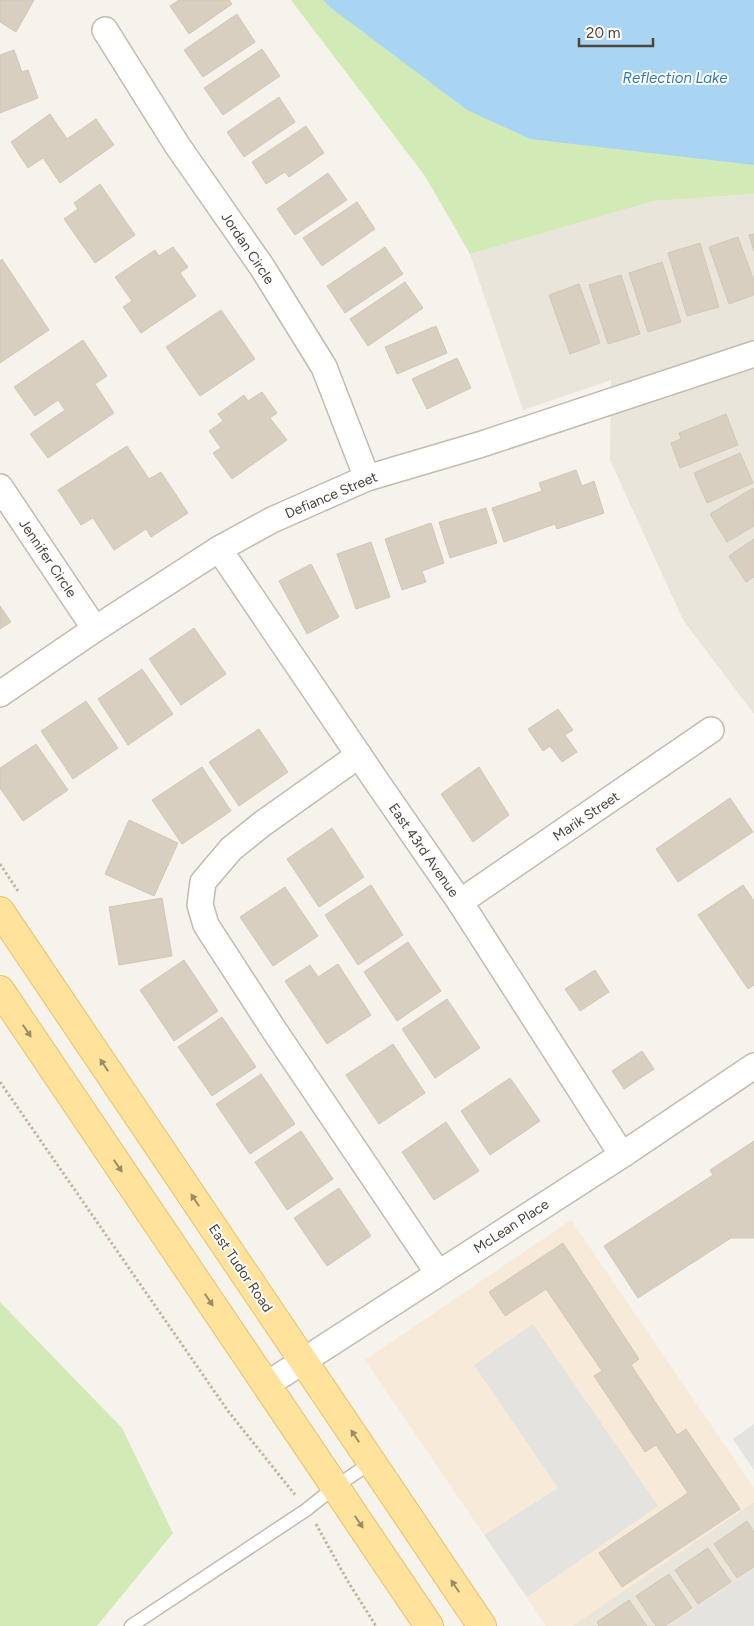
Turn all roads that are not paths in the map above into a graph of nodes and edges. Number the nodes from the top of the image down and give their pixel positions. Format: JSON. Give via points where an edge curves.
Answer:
{"nodes":[{"id":1,"x":105,"y":30,"type":"dead end"},
{"id":2,"x":754,"y":354,"type":"edge"},
{"id":3,"x":367,"y":478,"type":"junction"},
{"id":4,"x":0,"y":487,"type":"edge"},
{"id":5,"x":219,"y":549,"type":"junction"},
{"id":6,"x":96,"y":629,"type":"junction"},
{"id":7,"x":0,"y":694,"type":"edge"},
{"id":8,"x":711,"y":730,"type":"dead end"},
{"id":9,"x":359,"y":755,"type":"junction"},
{"id":10,"x":460,"y":902,"type":"junction"},
{"id":11,"x":0,"y":911,"type":"edge"},
{"id":12,"x":0,"y":990,"type":"edge"},
{"id":13,"x":754,"y":1066,"type":"edge"},
{"id":14,"x":622,"y":1154,"type":"junction"},
{"id":15,"x":438,"y":1273,"type":"junction"},
{"id":16,"x":303,"y":1360,"type":"junction"},
{"id":17,"x":266,"y":1385,"type":"junction"},
{"id":18,"x":372,"y":1462,"type":"junction"},
{"id":19,"x":335,"y":1487,"type":"junction"},
{"id":20,"x":132,"y":1626,"type":"edge"},
{"id":21,"x":429,"y":1626,"type":"edge"},
{"id":22,"x":482,"y":1626,"type":"edge"}],
"edges":[{"from":1,"to":3,"type":"street","name":"Jordan Circle","via":[[177,145],[262,267],[324,367]]},
{"from":2,"to":3,"type":"street","name":"Defiance Street","via":[[479,445]]},
{"from":3,"to":5,"type":"street","name":"Defiance Street","via":[[272,520]]},
{"from":4,"to":6,"type":"street","name":"Jennifer Circle"},
{"from":5,"to":6,"type":"street","name":"Defiance Street"},
{"from":5,"to":9,"type":"street","name":"East 43rd Avenue"},
{"from":6,"to":7,"type":"street","name":"Defiance Street"},
{"from":8,"to":10,"type":"street","name":"Marik Street"},
{"from":9,"to":10,"type":"street","name":"East 43rd Avenue"},
{"from":9,"to":15,"type":"street","via":[[262,824],[232,850],[203,882],[200,906],[206,925],[258,1006]]},
{"from":10,"to":14,"type":"street","name":"East 43rd Avenue"},
{"from":16,"to":11,"type":"main road","name":"East Tudor Road","one_way":true},
{"from":12,"to":17,"type":"main road","one_way":true},
{"from":13,"to":14,"type":"street","name":"McLean Place"},
{"from":14,"to":15,"type":"street","name":"McLean Place"},
{"from":15,"to":16,"type":"street","name":"McLean Place"},
{"from":16,"to":17,"type":"street","name":"McLean Place"},
{"from":18,"to":16,"type":"main road","name":"East Tudor Road","one_way":true},
{"from":17,"to":19,"type":"main road"},
{"from":18,"to":19,"type":"lane"},
{"from":22,"to":18,"type":"main road","name":"East Tudor Road","one_way":true},
{"from":19,"to":20,"type":"lane","via":[[306,1510]]},
{"from":19,"to":21,"type":"main road","one_way":true}]}
